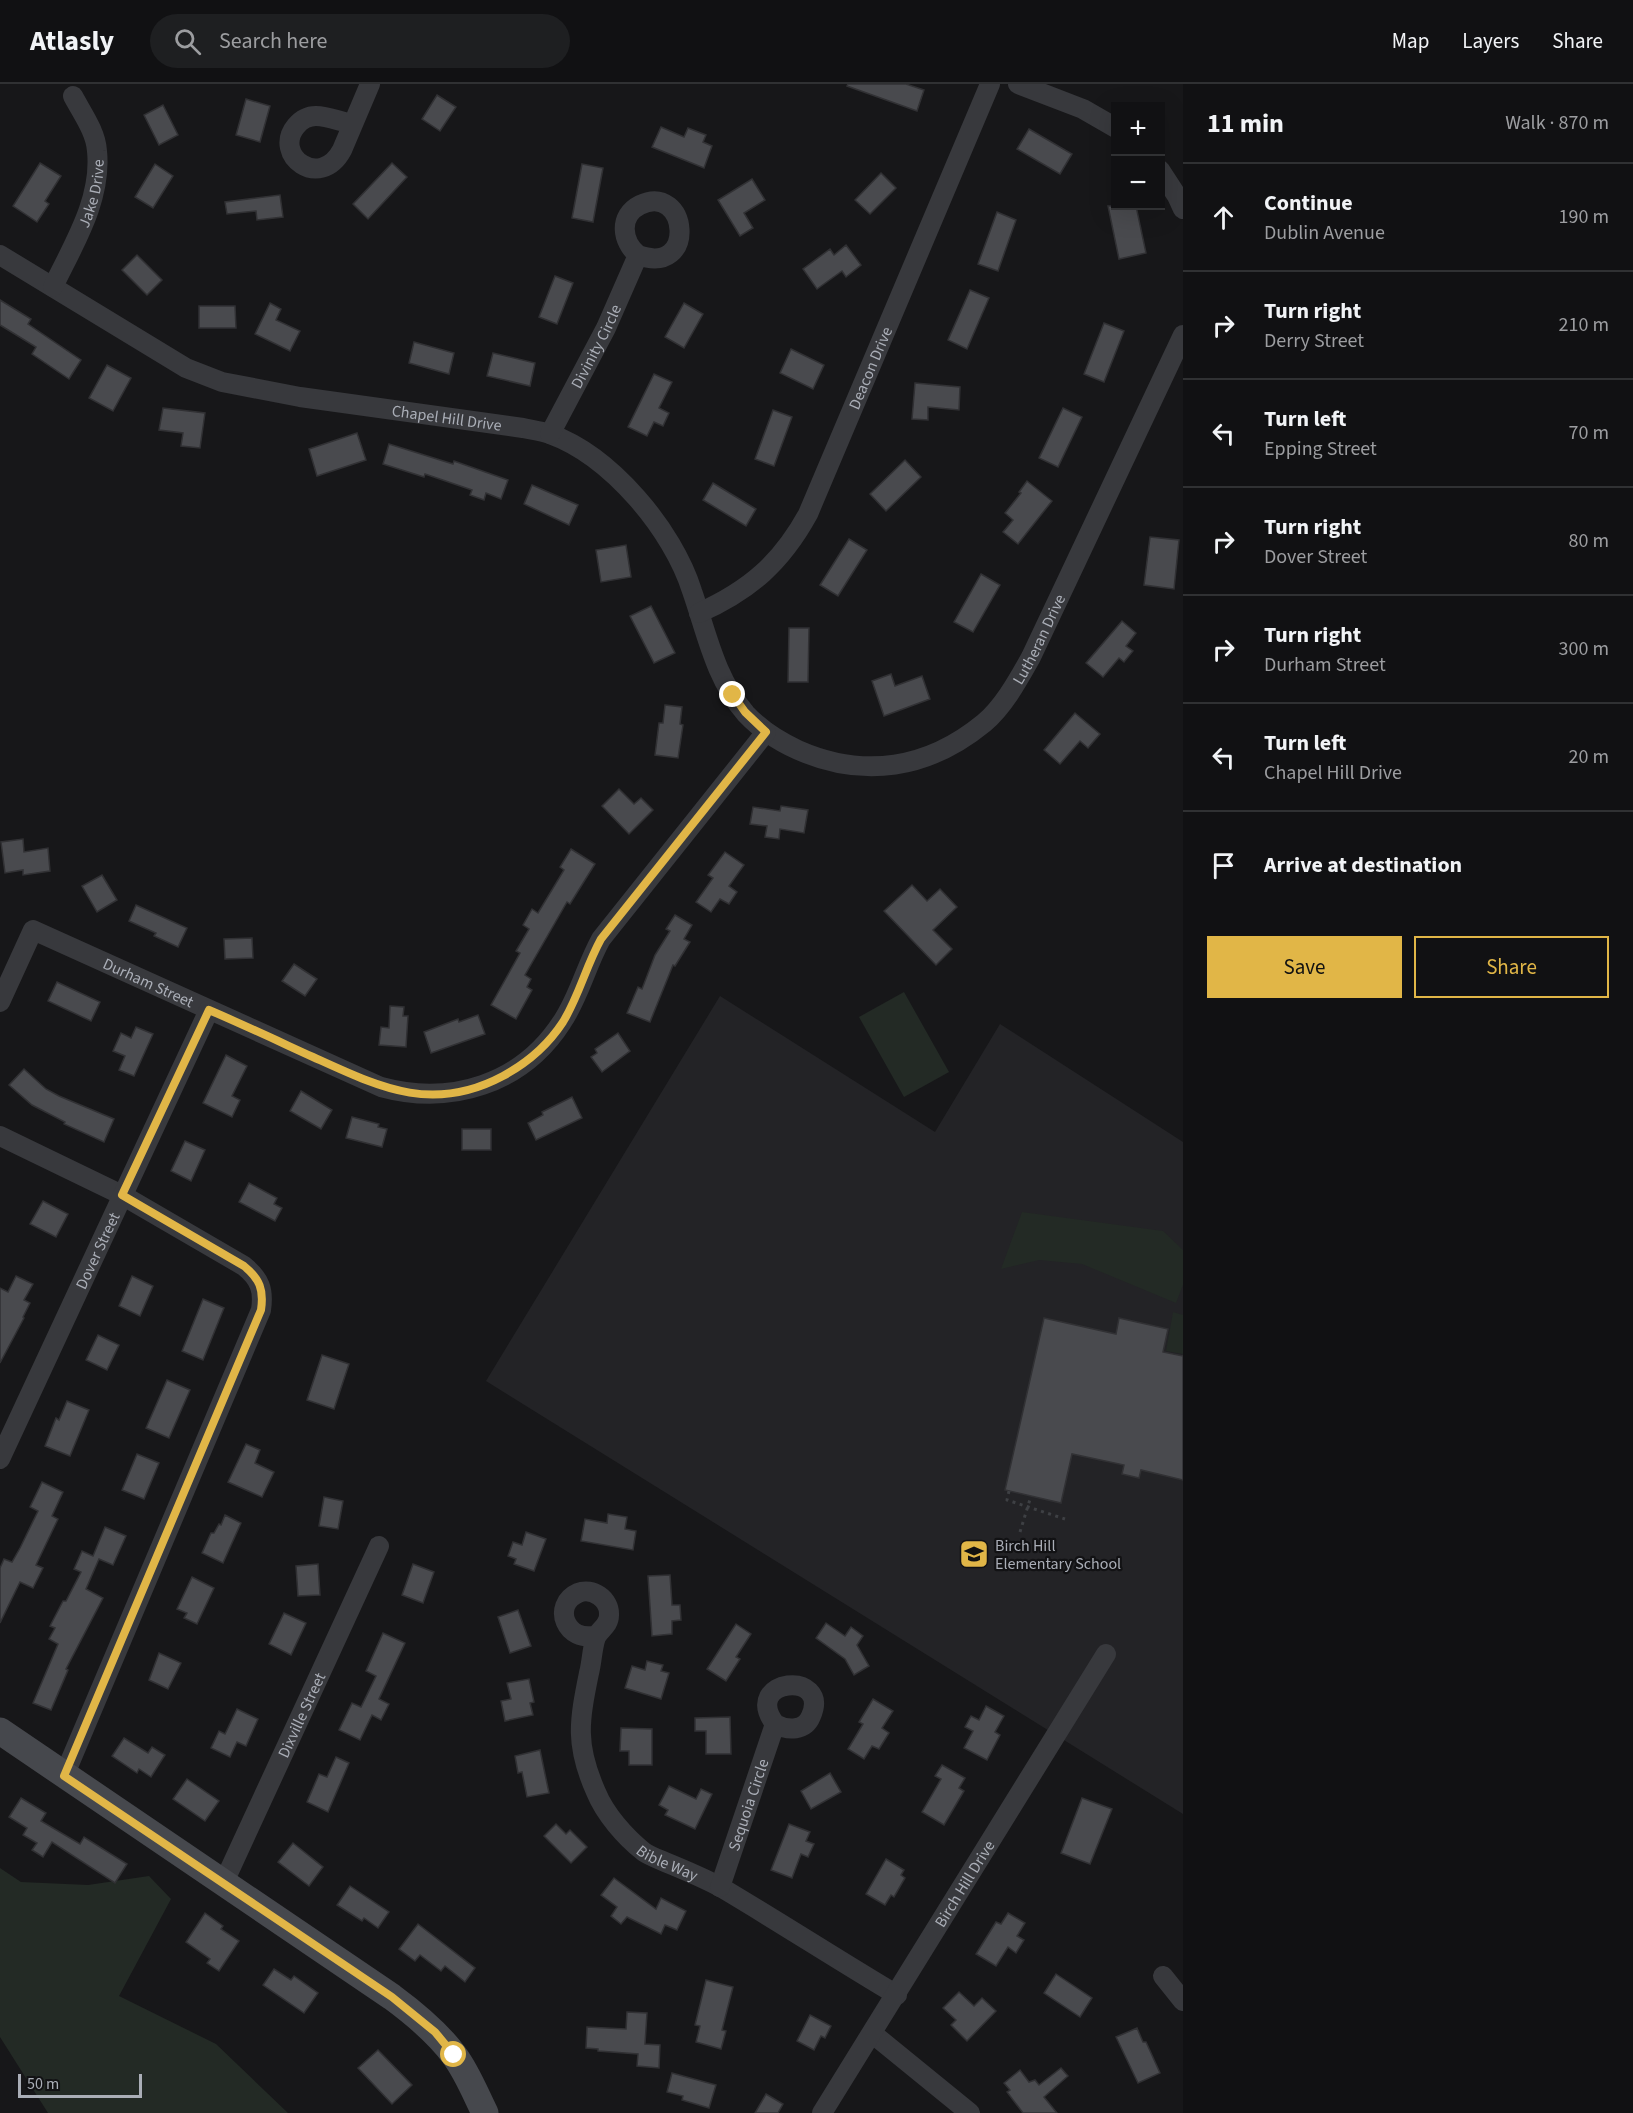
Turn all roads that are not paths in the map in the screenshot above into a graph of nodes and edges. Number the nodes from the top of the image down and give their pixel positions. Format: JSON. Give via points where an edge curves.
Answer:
{"nodes":[{"id":1,"x":370,"y":84,"type":"edge"},
{"id":2,"x":990,"y":84,"type":"edge"},
{"id":3,"x":1018,"y":84,"type":"edge"},
{"id":4,"x":73,"y":96,"type":"dead end"},
{"id":5,"x":353,"y":124,"type":"dead end"},
{"id":6,"x":1111,"y":125,"type":"edge"},
{"id":7,"x":1165,"y":174,"type":"edge"},
{"id":8,"x":1179,"y":188,"type":"edge"},
{"id":9,"x":1183,"y":209,"type":"edge"},
{"id":10,"x":0,"y":255,"type":"edge"},
{"id":11,"x":638,"y":255,"type":"dead end"},
{"id":12,"x":53,"y":287,"type":"junction"},
{"id":13,"x":1183,"y":335,"type":"edge"},
{"id":14,"x":550,"y":434,"type":"junction"},
{"id":15,"x":699,"y":613,"type":"junction"},
{"id":16,"x":766,"y":732,"type":"junction"},
{"id":17,"x":0,"y":1002,"type":"edge"},
{"id":18,"x":209,"y":1010,"type":"junction"},
{"id":19,"x":0,"y":1136,"type":"edge"},
{"id":20,"x":122,"y":1195,"type":"junction"},
{"id":21,"x":0,"y":1460,"type":"edge"},
{"id":22,"x":379,"y":1546,"type":"dead end"},
{"id":23,"x":597,"y":1635,"type":"dead end"},
{"id":24,"x":1106,"y":1654,"type":"dead end"},
{"id":25,"x":775,"y":1724,"type":"dead end"},
{"id":26,"x":0,"y":1731,"type":"edge"},
{"id":27,"x":64,"y":1776,"type":"junction"},
{"id":28,"x":224,"y":1882,"type":"junction"},
{"id":29,"x":720,"y":1887,"type":"junction"},
{"id":30,"x":1163,"y":1976,"type":"dead end"},
{"id":31,"x":897,"y":1995,"type":"junction"},
{"id":32,"x":1183,"y":2001,"type":"edge"},
{"id":33,"x":873,"y":2034,"type":"junction"},
{"id":34,"x":485,"y":2113,"type":"edge"},
{"id":35,"x":822,"y":2113,"type":"edge"},
{"id":36,"x":970,"y":2113,"type":"edge"}],
"edges":[{"from":1,"to":5,"type":"street"},
{"from":2,"to":15,"type":"street","name":"Deacon Drive","via":[[808,514],[793,541],[761,576],[741,592]]},
{"from":3,"to":6,"type":"street","via":[[1083,109]]},
{"from":4,"to":12,"type":"street","name":"Jake Drive","via":[[97,150],[95,186],[84,223]]},
{"from":7,"to":8,"type":"street"},
{"from":8,"to":9,"type":"street"},
{"from":10,"to":12,"type":"street","name":"Chapel Hill Drive"},
{"from":11,"to":14,"type":"street","name":"Divinity Circle","via":[[606,328]]},
{"from":12,"to":14,"type":"street","name":"Chapel Hill Drive","via":[[186,368],[222,382]]},
{"from":13,"to":16,"type":"street","name":"Lutheran Drive","via":[[1031,657],[985,722],[935,754],[878,767],[834,763]]},
{"from":14,"to":15,"type":"street","name":"Chapel Hill Drive","via":[[598,463],[633,492],[680,560]]},
{"from":15,"to":16,"type":"street","name":"Chapel Hill Drive","via":[[722,676],[745,712]]},
{"from":16,"to":18,"type":"street","name":"Durham Street","via":[[601,939],[562,1023],[532,1057],[496,1079],[458,1092],[398,1092]]},
{"from":17,"to":18,"type":"street","name":"Durham Street","via":[[33,930]]},
{"from":18,"to":20,"type":"street","name":"Dover Street"},
{"from":19,"to":20,"type":"street"},
{"from":20,"to":21,"type":"street","name":"Dover Street"},
{"from":20,"to":27,"type":"street","via":[[244,1266],[261,1285],[263,1298]]},
{"from":22,"to":28,"type":"street","name":"Dixville Street"},
{"from":23,"to":29,"type":"street","name":"Bible Way","via":[[580,1717],[580,1740],[596,1794],[611,1817],[646,1853]]},
{"from":24,"to":31,"type":"street","name":"Birch Hill Drive"},
{"from":25,"to":29,"type":"street","name":"Sequoia Circle"},
{"from":26,"to":27,"type":"street"},
{"from":27,"to":28,"type":"street"},
{"from":28,"to":34,"type":"street","via":[[415,2014],[454,2055]]},
{"from":29,"to":31,"type":"street","name":"Bible Way"},
{"from":30,"to":32,"type":"street"},
{"from":31,"to":33,"type":"street","name":"Birch Hill Drive"},
{"from":33,"to":35,"type":"street","name":"Birch Hill Drive"},
{"from":33,"to":36,"type":"street"}]}
